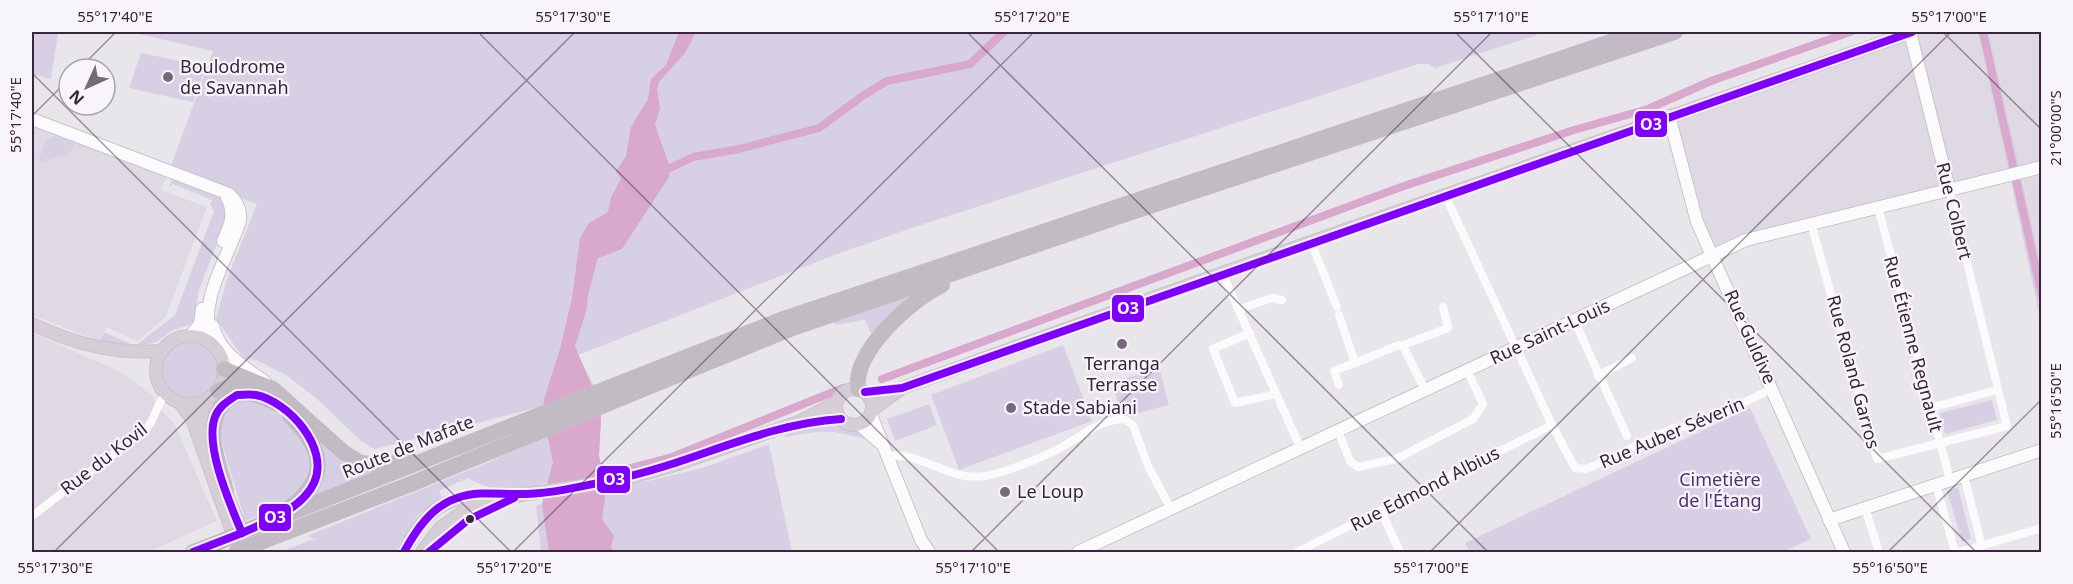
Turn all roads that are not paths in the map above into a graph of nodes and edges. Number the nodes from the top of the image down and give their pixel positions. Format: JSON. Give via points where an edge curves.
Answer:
{"nodes":[{"id":1,"x":1640,"y":32,"type":"edge"},
{"id":2,"x":1675,"y":32,"type":"edge"},
{"id":3,"x":1911,"y":32,"type":"edge"},
{"id":4,"x":1669,"y":116,"type":"junction"},
{"id":5,"x":32,"y":119,"type":"edge"},
{"id":6,"x":2042,"y":167,"type":"edge"},
{"id":7,"x":1949,"y":189,"type":"junction"},
{"id":8,"x":217,"y":190,"type":"junction"},
{"id":9,"x":1445,"y":195,"type":"junction"},
{"id":10,"x":1878,"y":207,"type":"junction"},
{"id":11,"x":1811,"y":223,"type":"junction"},
{"id":12,"x":1311,"y":242,"type":"junction"},
{"id":13,"x":1713,"y":255,"type":"junction"},
{"id":14,"x":994,"y":261,"type":"junction"},
{"id":15,"x":1222,"y":273,"type":"junction"},
{"id":16,"x":1282,"y":300,"type":"dead end"},
{"id":17,"x":1443,"y":307,"type":"dead end"},
{"id":18,"x":209,"y":309,"type":"junction"},
{"id":19,"x":1239,"y":309,"type":"junction"},
{"id":20,"x":1574,"y":320,"type":"junction"},
{"id":21,"x":32,"y":324,"type":"edge"},
{"id":22,"x":32,"y":330,"type":"edge"},
{"id":23,"x":1250,"y":333,"type":"junction"},
{"id":24,"x":190,"y":336,"type":"junction"},
{"id":25,"x":211,"y":343,"type":"junction"},
{"id":26,"x":1403,"y":346,"type":"junction"},
{"id":27,"x":1515,"y":347,"type":"junction"},
{"id":28,"x":161,"y":351,"type":"junction"},
{"id":29,"x":1632,"y":358,"type":"dead end"},
{"id":30,"x":1355,"y":363,"type":"junction"},
{"id":31,"x":224,"y":369,"type":"junction"},
{"id":32,"x":1467,"y":370,"type":"junction"},
{"id":33,"x":155,"y":372,"type":"junction"},
{"id":34,"x":1598,"y":376,"type":"junction"},
{"id":35,"x":1339,"y":386,"type":"dead end"},
{"id":36,"x":902,"y":388,"type":"junction"},
{"id":37,"x":273,"y":389,"type":"junction"},
{"id":38,"x":1772,"y":389,"type":"junction"},
{"id":39,"x":1425,"y":390,"type":"junction"},
{"id":40,"x":1997,"y":390,"type":"junction"},
{"id":41,"x":218,"y":391,"type":"junction"},
{"id":42,"x":861,"y":391,"type":"junction"},
{"id":43,"x":613,"y":393,"type":"junction"},
{"id":44,"x":1276,"y":394,"type":"junction"},
{"id":45,"x":166,"y":395,"type":"junction"},
{"id":46,"x":204,"y":402,"type":"junction"},
{"id":47,"x":837,"y":402,"type":"junction"},
{"id":48,"x":180,"y":403,"type":"junction"},
{"id":49,"x":278,"y":404,"type":"junction"},
{"id":50,"x":1930,"y":408,"type":"junction"},
{"id":51,"x":872,"y":411,"type":"junction"},
{"id":52,"x":840,"y":419,"type":"junction"},
{"id":53,"x":801,"y":421,"type":"junction"},
{"id":54,"x":860,"y":425,"type":"junction"},
{"id":55,"x":1552,"y":425,"type":"junction"},
{"id":56,"x":1338,"y":431,"type":"junction"},
{"id":57,"x":1627,"y":436,"type":"dead end"},
{"id":58,"x":484,"y":438,"type":"junction"},
{"id":59,"x":1939,"y":444,"type":"junction"},
{"id":60,"x":1301,"y":449,"type":"junction"},
{"id":61,"x":885,"y":450,"type":"junction"},
{"id":62,"x":2042,"y":450,"type":"edge"},
{"id":63,"x":1964,"y":476,"type":"junction"},
{"id":64,"x":1950,"y":480,"type":"junction"},
{"id":65,"x":1936,"y":485,"type":"junction"},
{"id":66,"x":226,"y":491,"type":"junction"},
{"id":67,"x":522,"y":495,"type":"junction"},
{"id":68,"x":1865,"y":508,"type":"junction"},
{"id":69,"x":1171,"y":509,"type":"junction"},
{"id":70,"x":1381,"y":511,"type":"junction"},
{"id":71,"x":32,"y":516,"type":"edge"},
{"id":72,"x":1829,"y":520,"type":"junction"},
{"id":73,"x":2042,"y":528,"type":"edge"},
{"id":74,"x":260,"y":534,"type":"junction"},
{"id":75,"x":1982,"y":546,"type":"junction"},
{"id":76,"x":927,"y":551,"type":"edge"},
{"id":77,"x":193,"y":552,"type":"edge"},
{"id":78,"x":238,"y":552,"type":"edge"},
{"id":79,"x":250,"y":552,"type":"edge"},
{"id":80,"x":404,"y":552,"type":"edge"},
{"id":81,"x":422,"y":552,"type":"edge"},
{"id":82,"x":1078,"y":552,"type":"edge"},
{"id":83,"x":1297,"y":552,"type":"edge"},
{"id":84,"x":1400,"y":552,"type":"edge"},
{"id":85,"x":1844,"y":552,"type":"edge"},
{"id":86,"x":1879,"y":552,"type":"edge"},
{"id":87,"x":1957,"y":552,"type":"edge"}],
"edges":[{"from":1,"to":43,"type":"highway","via":[[859,292],[701,350]]},
{"from":2,"to":14,"type":"highway"},
{"from":3,"to":4,"type":"main road"},
{"from":3,"to":7,"type":"street","name":"Rue Colbert"},
{"from":4,"to":9,"type":"main road"},
{"from":4,"to":13,"type":"street","name":"Rue Guldive","via":[[1694,211]]},
{"from":5,"to":8,"type":"street"},
{"from":6,"to":7,"type":"street","name":"Rue Saint-Louis"},
{"from":7,"to":10,"type":"street","name":"Rue Saint-Louis"},
{"from":7,"to":40,"type":"street","name":"Rue Colbert"},
{"from":8,"to":18,"type":"street","via":[[229,194],[241,212],[212,288]]},
{"from":8,"to":24,"type":"street","via":[[228,199],[232,218],[205,287],[200,324]]},
{"from":9,"to":12,"type":"main road"},
{"from":9,"to":27,"type":"street"},
{"from":10,"to":11,"type":"street","name":"Rue Saint-Louis"},
{"from":10,"to":50,"type":"street","name":"Rue Étienne Regnault"},
{"from":11,"to":13,"type":"street","name":"Rue Saint-Louis","via":[[1753,238]]},
{"from":11,"to":59,"type":"street","name":"Rue Roland Garros","via":[[1877,459]]},
{"from":12,"to":15,"type":"main road"},
{"from":12,"to":30,"type":"street"},
{"from":13,"to":20,"type":"street","name":"Rue Saint-Louis"},
{"from":13,"to":38,"type":"street","name":"Rue Guldive"},
{"from":14,"to":42,"type":"highway","via":[[925,293],[909,305],[866,357],[857,376]]},
{"from":14,"to":43,"type":"highway"},
{"from":15,"to":19,"type":"street"},
{"from":15,"to":36,"type":"main road"},
{"from":16,"to":19,"type":"street","via":[[1272,298]]},
{"from":17,"to":26,"type":"street","via":[[1448,327]]},
{"from":18,"to":25,"type":"street"},
{"from":18,"to":37,"type":"street","via":[[214,331],[227,352]]},
{"from":19,"to":23,"type":"street"},
{"from":20,"to":27,"type":"street","name":"Rue Saint-Louis"},
{"from":20,"to":34,"type":"street","name":"Rue Auber Séverin"},
{"from":21,"to":28,"type":"main road","via":[[98,348]]},
{"from":22,"to":33,"type":"main road","via":[[102,356],[137,359]]},
{"from":23,"to":44,"type":"street"},
{"from":23,"to":44,"type":"street","via":[[1213,349],[1235,403]]},
{"from":24,"to":25,"type":"main road"},
{"from":24,"to":28,"type":"main road","via":[[171,341]]},
{"from":25,"to":31,"type":"main road","via":[[222,357]]},
{"from":26,"to":30,"type":"street"},
{"from":26,"to":39,"type":"street"},
{"from":27,"to":32,"type":"street","name":"Rue Saint-Louis"},
{"from":27,"to":55,"type":"street"},
{"from":28,"to":33,"type":"main road"},
{"from":29,"to":34,"type":"street"},
{"from":30,"to":35,"type":"street","via":[[1334,371]]},
{"from":31,"to":37,"type":"highway"},
{"from":31,"to":41,"type":"main road"},
{"from":32,"to":39,"type":"street","name":"Rue Saint-Louis"},
{"from":32,"to":56,"type":"street","via":[[1483,404],[1479,413],[1396,459],[1358,467],[1350,460]]},
{"from":33,"to":45,"type":"main road"},
{"from":34,"to":57,"type":"street","name":"Rue Auber Séverin"},
{"from":36,"to":42,"type":"main road"},
{"from":36,"to":51,"type":"main road"},
{"from":37,"to":58,"type":"highway","via":[[343,452],[371,465],[393,464]]},
{"from":38,"to":55,"type":"street","name":"Rue Auber Séverin","via":[[1695,426],[1673,428],[1587,469],[1571,464]]},
{"from":38,"to":72,"type":"street","name":"Rue Guldive"},
{"from":39,"to":56,"type":"street","name":"Rue Saint-Louis"},
{"from":40,"to":50,"type":"street"},
{"from":40,"to":59,"type":"street","name":"Rue Colbert","via":[[2007,426]]},
{"from":41,"to":46,"type":"main road"},
{"from":41,"to":49,"type":"highway","via":[[229,385],[246,384]]},
{"from":42,"to":47,"type":"main road","via":[[842,393]]},
{"from":42,"to":51,"type":"main road","via":[[872,402]]},
{"from":43,"to":58,"type":"highway","name":"Route de Mafate","via":[[537,416]]},
{"from":43,"to":74,"type":"highway","name":"Route de Mafate","via":[[422,480]]},
{"from":44,"to":60,"type":"street"},
{"from":45,"to":48,"type":"main road"},
{"from":45,"to":71,"type":"street","name":"Rue du Kovil","via":[[156,406],[153,421],[146,429]]},
{"from":46,"to":48,"type":"main road"},
{"from":46,"to":66,"type":"main road","via":[[203,426]]},
{"from":47,"to":52,"type":"main road"},
{"from":47,"to":53,"type":"main road"},
{"from":48,"to":78,"type":"main road","via":[[192,419]]},
{"from":49,"to":66,"type":"highway","via":[[246,392],[228,400],[215,414],[213,429]]},
{"from":49,"to":74,"type":"highway","via":[[310,440],[319,465],[315,482],[305,496]]},
{"from":50,"to":59,"type":"street","name":"Rue Étienne Regnault"},
{"from":51,"to":54,"type":"main road"},
{"from":51,"to":61,"type":"street"},
{"from":52,"to":53,"type":"main road"},
{"from":52,"to":54,"type":"main road","via":[[849,425]]},
{"from":53,"to":67,"type":"main road","via":[[626,479]]},
{"from":54,"to":61,"type":"street"},
{"from":55,"to":70,"type":"street","name":"Rue Edmond Albius"},
{"from":56,"to":60,"type":"street","name":"Rue Saint-Louis"},
{"from":58,"to":74,"type":"highway","name":"Route de Mafate"},
{"from":59,"to":64,"type":"street","name":"Rue Étienne Regnault"},
{"from":60,"to":69,"type":"street","name":"Rue Saint-Louis"},
{"from":61,"to":69,"type":"street","via":[[960,476],[984,476],[1060,448],[1104,422],[1124,419],[1133,425],[1148,466]]},
{"from":61,"to":76,"type":"street"},
{"from":62,"to":63,"type":"street"},
{"from":63,"to":64,"type":"street"},
{"from":63,"to":75,"type":"street"},
{"from":64,"to":65,"type":"street"},
{"from":65,"to":68,"type":"street"},
{"from":65,"to":87,"type":"street"},
{"from":66,"to":79,"type":"main road"},
{"from":67,"to":80,"type":"main road","via":[[484,495],[444,503],[427,518]]},
{"from":67,"to":81,"type":"main road","via":[[458,513],[440,528]]},
{"from":68,"to":72,"type":"street"},
{"from":68,"to":86,"type":"street"},
{"from":69,"to":82,"type":"street","name":"Rue Saint-Louis"},
{"from":70,"to":83,"type":"street","name":"Rue Edmond Albius"},
{"from":70,"to":84,"type":"street"},
{"from":72,"to":85,"type":"street","name":"Rue Guldive"},
{"from":73,"to":75,"type":"street"},
{"from":74,"to":77,"type":"highway","name":"Route de Mafate","bridge":true},
{"from":74,"to":78,"type":"highway","name":"Route de Mafate","bridge":true},
{"from":75,"to":87,"type":"street"}]}
